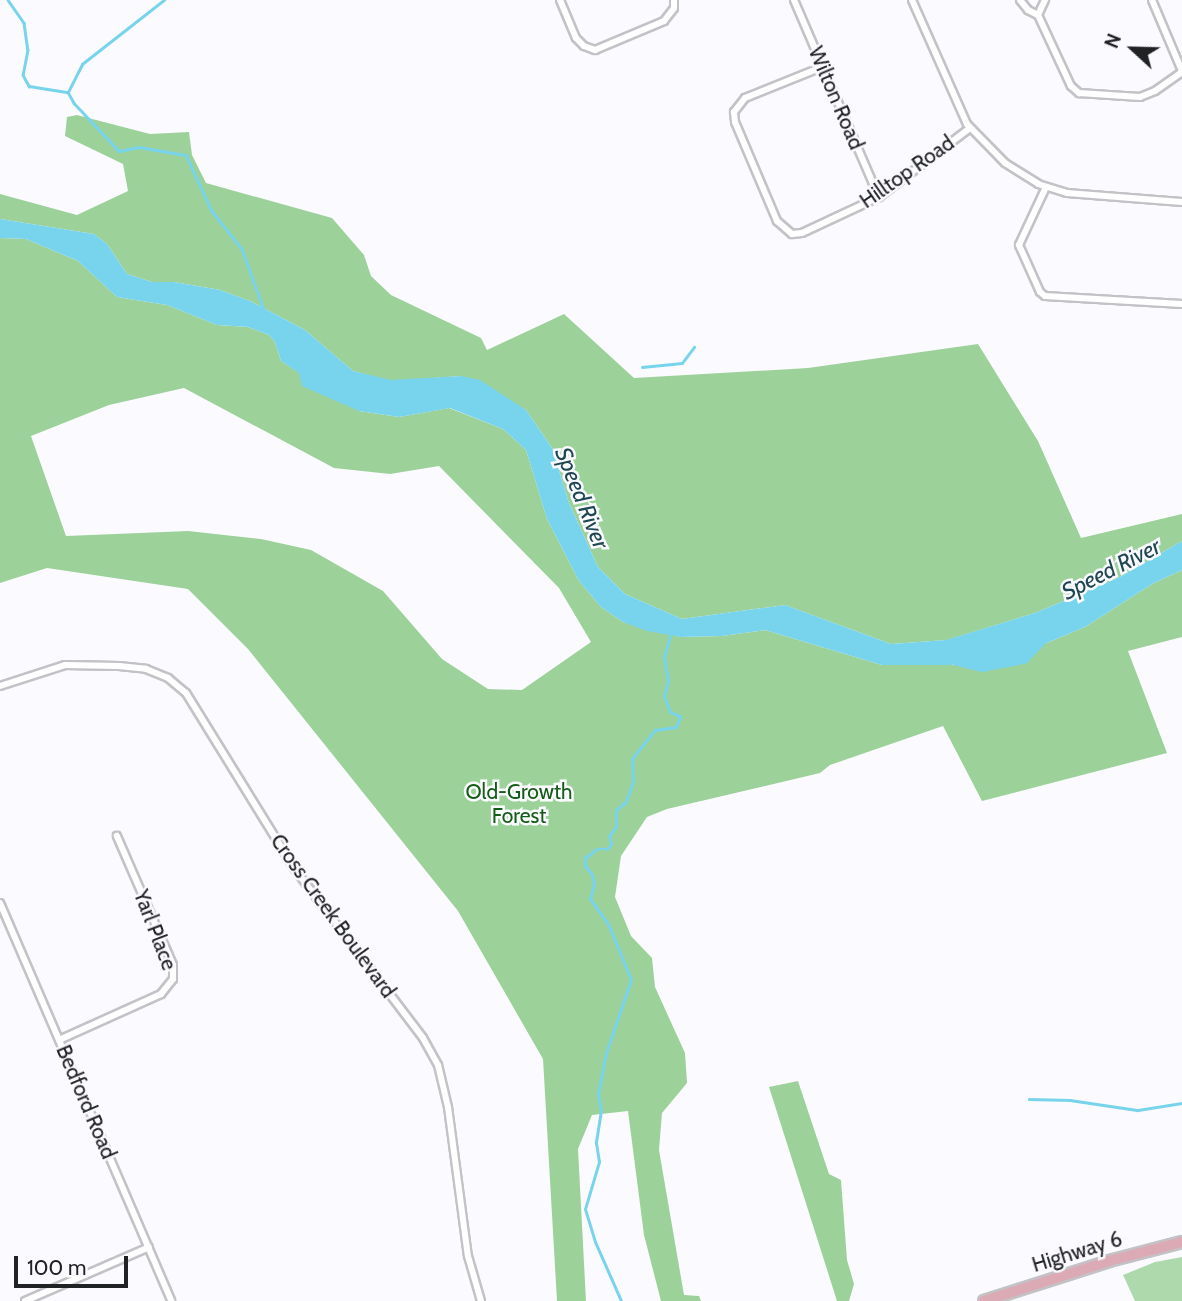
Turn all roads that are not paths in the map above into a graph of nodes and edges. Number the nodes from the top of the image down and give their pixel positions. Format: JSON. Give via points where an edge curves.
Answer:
{"nodes":[{"id":1,"x":560,"y":0,"type":"edge"},
{"id":2,"x":674,"y":0,"type":"edge"},
{"id":3,"x":794,"y":0,"type":"edge"},
{"id":4,"x":912,"y":0,"type":"edge"},
{"id":5,"x":1020,"y":0,"type":"edge"},
{"id":6,"x":1045,"y":0,"type":"edge"},
{"id":7,"x":1152,"y":0,"type":"edge"},
{"id":8,"x":1038,"y":15,"type":"junction"},
{"id":9,"x":822,"y":67,"type":"junction"},
{"id":10,"x":1182,"y":71,"type":"edge"},
{"id":11,"x":970,"y":128,"type":"junction"},
{"id":12,"x":1046,"y":187,"type":"junction"},
{"id":13,"x":879,"y":197,"type":"junction"},
{"id":14,"x":1182,"y":202,"type":"edge"},
{"id":15,"x":1182,"y":304,"type":"edge"},
{"id":16,"x":0,"y":686,"type":"edge"},
{"id":17,"x":117,"y":836,"type":"dead end"},
{"id":18,"x":0,"y":903,"type":"edge"},
{"id":19,"x":59,"y":1040,"type":"junction"},
{"id":20,"x":1182,"y":1242,"type":"edge"},
{"id":21,"x":149,"y":1247,"type":"junction"},
{"id":22,"x":25,"y":1301,"type":"edge"},
{"id":23,"x":171,"y":1301,"type":"edge"},
{"id":24,"x":481,"y":1301,"type":"edge"},
{"id":25,"x":984,"y":1301,"type":"edge"}],
"edges":[{"from":1,"to":2,"type":"street","via":[[576,38],[595,50],[666,20]]},
{"from":3,"to":9,"type":"street","name":"Wilton Road"},
{"from":4,"to":11,"type":"street"},
{"from":5,"to":8,"type":"street"},
{"from":6,"to":8,"type":"street"},
{"from":7,"to":10,"type":"street"},
{"from":8,"to":10,"type":"street","via":[[1070,86],[1079,93],[1140,97]]},
{"from":9,"to":13,"type":"street","name":"Wilton Road"},
{"from":9,"to":13,"type":"street","name":"Hilltop Road","via":[[746,98],[735,108],[735,122],[774,214],[784,230],[796,234]]},
{"from":11,"to":12,"type":"street","via":[[1005,163]]},
{"from":11,"to":13,"type":"street","name":"Hilltop Road"},
{"from":12,"to":14,"type":"street","via":[[1090,197]]},
{"from":12,"to":15,"type":"street","via":[[1019,246],[1040,292],[1045,296]]},
{"from":16,"to":24,"type":"street","name":"Cross Creek Boulevard","via":[[65,665],[119,666],[157,674],[186,693],[294,868],[423,1038],[438,1065],[468,1256]]},
{"from":17,"to":19,"type":"street","name":"Yarl Place","via":[[173,965],[173,979],[162,994]]},
{"from":18,"to":19,"type":"street","name":"Bedford Road"},
{"from":19,"to":21,"type":"street","name":"Bedford Road"},
{"from":20,"to":25,"type":"main road","name":"Highway 6"},
{"from":21,"to":22,"type":"street"},
{"from":21,"to":23,"type":"street","name":"Bedford Road"}]}
